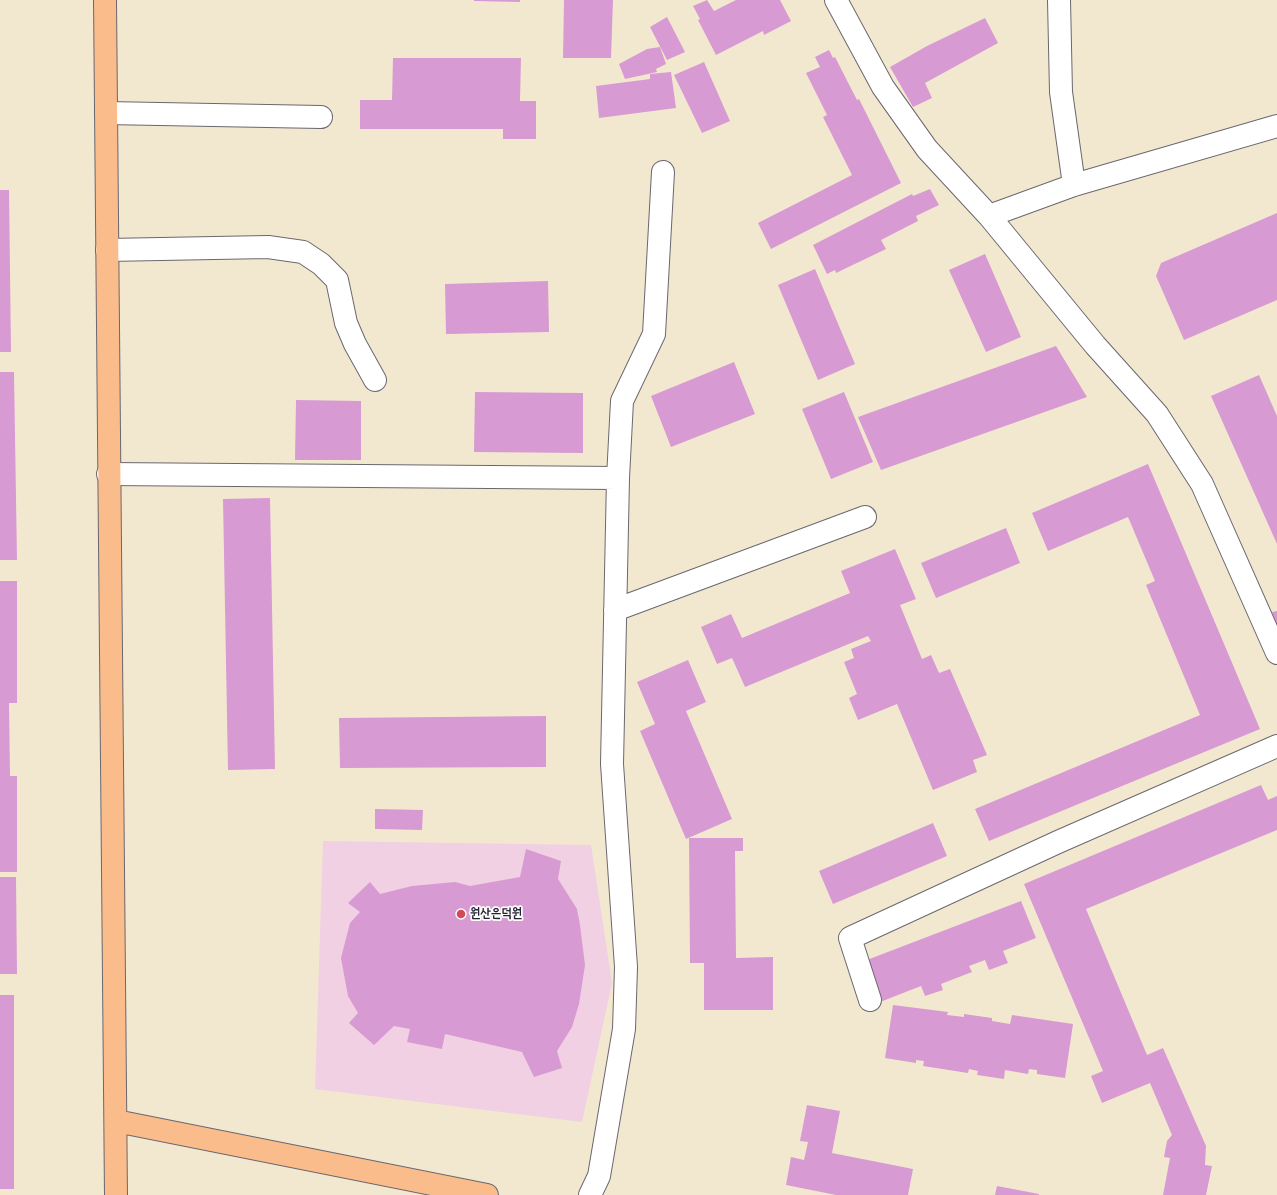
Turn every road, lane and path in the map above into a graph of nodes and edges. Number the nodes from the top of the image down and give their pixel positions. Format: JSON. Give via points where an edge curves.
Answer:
{"nodes":[{"id":1,"x":105,"y":0,"type":"edge"},
{"id":2,"x":836,"y":0,"type":"edge"},
{"id":3,"x":1059,"y":0,"type":"edge"},
{"id":4,"x":106,"y":113,"type":"junction"},
{"id":5,"x":321,"y":117,"type":"dead end"},
{"id":6,"x":1277,"y":126,"type":"edge"},
{"id":7,"x":663,"y":172,"type":"dead end"},
{"id":8,"x":1074,"y":185,"type":"junction"},
{"id":9,"x":989,"y":216,"type":"junction"},
{"id":10,"x":107,"y":250,"type":"junction"},
{"id":11,"x":375,"y":380,"type":"dead end"},
{"id":12,"x":108,"y":474,"type":"junction"},
{"id":13,"x":618,"y":478,"type":"junction"},
{"id":14,"x":865,"y":517,"type":"dead end"},
{"id":15,"x":615,"y":610,"type":"junction"},
{"id":16,"x":1277,"y":652,"type":"edge"},
{"id":17,"x":1277,"y":746,"type":"edge"},
{"id":18,"x":870,"y":1000,"type":"dead end"},
{"id":19,"x":116,"y":1120,"type":"junction"},
{"id":20,"x":116,"y":1195,"type":"edge"},
{"id":21,"x":487,"y":1195,"type":"edge"},
{"id":22,"x":590,"y":1195,"type":"edge"}],
"edges":[{"from":1,"to":4,"type":"main road"},
{"from":2,"to":9,"type":"street","via":[[883,87],[927,149]]},
{"from":3,"to":8,"type":"street","via":[[1061,92]]},
{"from":4,"to":5,"type":"street"},
{"from":4,"to":10,"type":"main road"},
{"from":6,"to":8,"type":"street"},
{"from":7,"to":13,"type":"street","via":[[654,334],[622,401]]},
{"from":8,"to":9,"type":"street"},
{"from":9,"to":16,"type":"street","via":[[1157,414],[1202,484]]},
{"from":10,"to":11,"type":"street","via":[[268,247],[303,252],[321,264],[336,280],[346,323]]},
{"from":10,"to":12,"type":"main road"},
{"from":12,"to":13,"type":"street"},
{"from":12,"to":19,"type":"main road"},
{"from":13,"to":15,"type":"street"},
{"from":14,"to":15,"type":"street"},
{"from":15,"to":22,"type":"street","via":[[612,764],[626,967],[624,1029],[599,1176]]},
{"from":17,"to":18,"type":"street","via":[[1058,842],[850,938]]},
{"from":19,"to":20,"type":"main road"},
{"from":19,"to":21,"type":"main road"}]}
